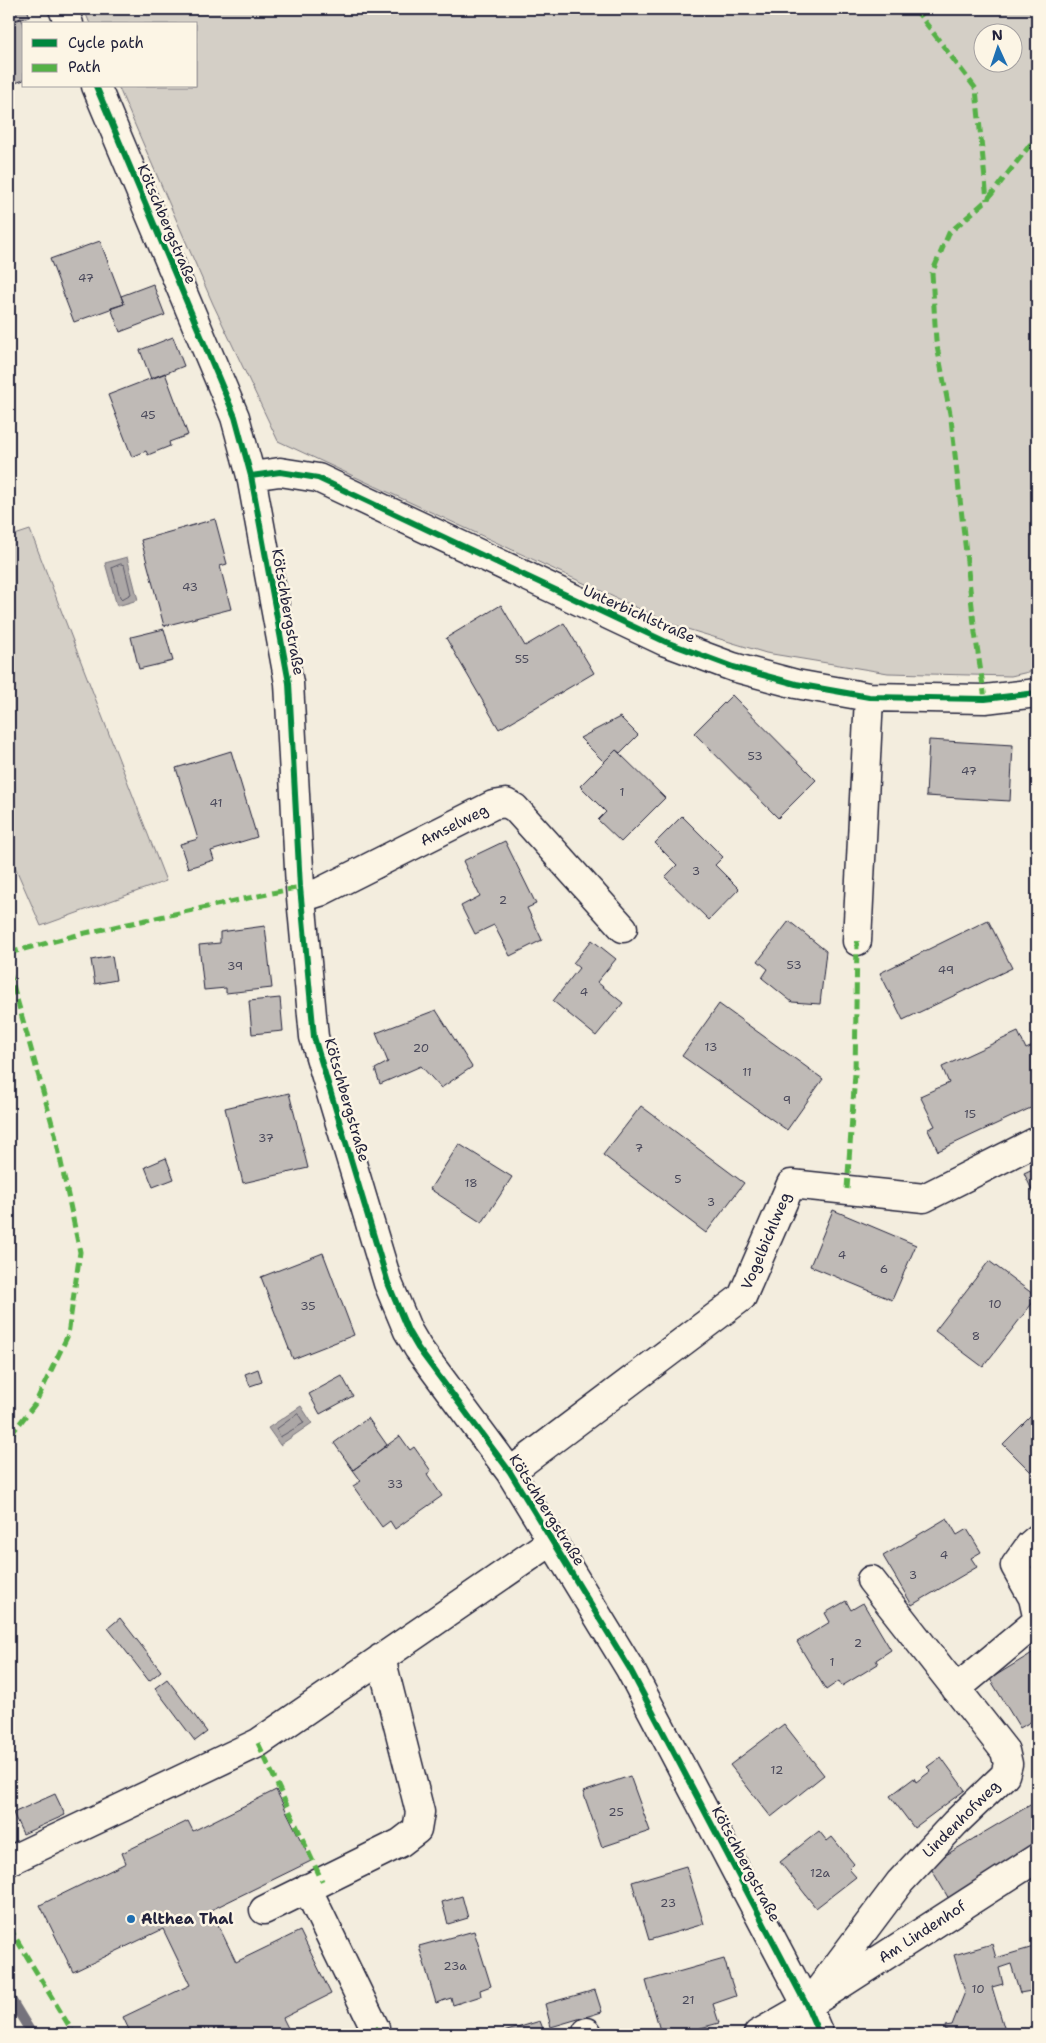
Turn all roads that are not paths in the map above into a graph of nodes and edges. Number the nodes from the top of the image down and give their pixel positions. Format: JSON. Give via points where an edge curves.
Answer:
{"nodes":[{"id":1,"x":63,"y":9,"type":"edge"},
{"id":2,"x":68,"y":22,"type":"edge"},
{"id":3,"x":97,"y":88,"type":"edge"},
{"id":4,"x":251,"y":476,"type":"junction"},
{"id":5,"x":1037,"y":693,"type":"edge"},
{"id":6,"x":869,"y":697,"type":"junction"},
{"id":7,"x":301,"y":898,"type":"junction"},
{"id":8,"x":623,"y":928,"type":"dead end"},
{"id":9,"x":857,"y":941,"type":"dead end"},
{"id":10,"x":1037,"y":1141,"type":"edge"},
{"id":11,"x":510,"y":1472,"type":"junction"},
{"id":12,"x":1037,"y":1539,"type":"edge"},
{"id":13,"x":552,"y":1541,"type":"junction"},
{"id":14,"x":871,"y":1580,"type":"dead end"},
{"id":15,"x":1037,"y":1617,"type":"edge"},
{"id":16,"x":381,"y":1658,"type":"junction"},
{"id":17,"x":956,"y":1689,"type":"junction"},
{"id":18,"x":1037,"y":1858,"type":"edge"},
{"id":19,"x":9,"y":1861,"type":"edge"},
{"id":20,"x":307,"y":1888,"type":"junction"},
{"id":21,"x":264,"y":1910,"type":"dead end"},
{"id":22,"x":807,"y":2006,"type":"junction"},
{"id":23,"x":375,"y":2028,"type":"dead end"},
{"id":24,"x":758,"y":2034,"type":"edge"},
{"id":25,"x":819,"y":2034,"type":"edge"}],
"edges":[{"from":1,"to":2,"type":"street"},
{"from":3,"to":4,"type":"street","name":"Kötschbergstraße","via":[[235,417]]},
{"from":4,"to":6,"type":"street","name":"Unterbichlstraße","via":[[280,472],[318,478],[666,642],[733,667],[796,684]]},
{"from":4,"to":7,"type":"street","name":"Kötschbergstraße","via":[[289,683]]},
{"from":5,"to":6,"type":"street","name":"Unterbichlstraße","via":[[985,699]]},
{"from":6,"to":9,"type":"street"},
{"from":7,"to":8,"type":"street","name":"Amselweg","via":[[320,892],[493,806],[506,803],[515,808]]},
{"from":7,"to":11,"type":"street","name":"Kötschbergstraße","via":[[314,1037],[388,1283],[418,1348]]},
{"from":10,"to":11,"type":"street","name":"Vogelbichlweg","via":[[924,1198],[790,1184],[742,1297]]},
{"from":11,"to":13,"type":"street","name":"Kötschbergstraße"},
{"from":12,"to":15,"type":"street","via":[[1016,1566],[1032,1598]]},
{"from":13,"to":16,"type":"street"},
{"from":13,"to":22,"type":"street","name":"Kötschbergstraße","via":[[630,1669]]},
{"from":14,"to":17,"type":"street","name":"Lindenhofweg"},
{"from":15,"to":17,"type":"street","via":[[1035,1623]]},
{"from":16,"to":19,"type":"street","via":[[258,1743]]},
{"from":16,"to":20,"type":"street","via":[[420,1812],[416,1830],[400,1843]]},
{"from":17,"to":22,"type":"street","name":"Lindenhofweg","via":[[1005,1751],[1008,1764],[1005,1775],[954,1823],[900,1882]]},
{"from":18,"to":22,"type":"street","name":"Am Lindenhof"},
{"from":20,"to":21,"type":"street"},
{"from":20,"to":23,"type":"street"},
{"from":22,"to":24,"type":"street","name":"Am Lindenhof"},
{"from":22,"to":25,"type":"street","name":"Kötschbergstraße"}]}
